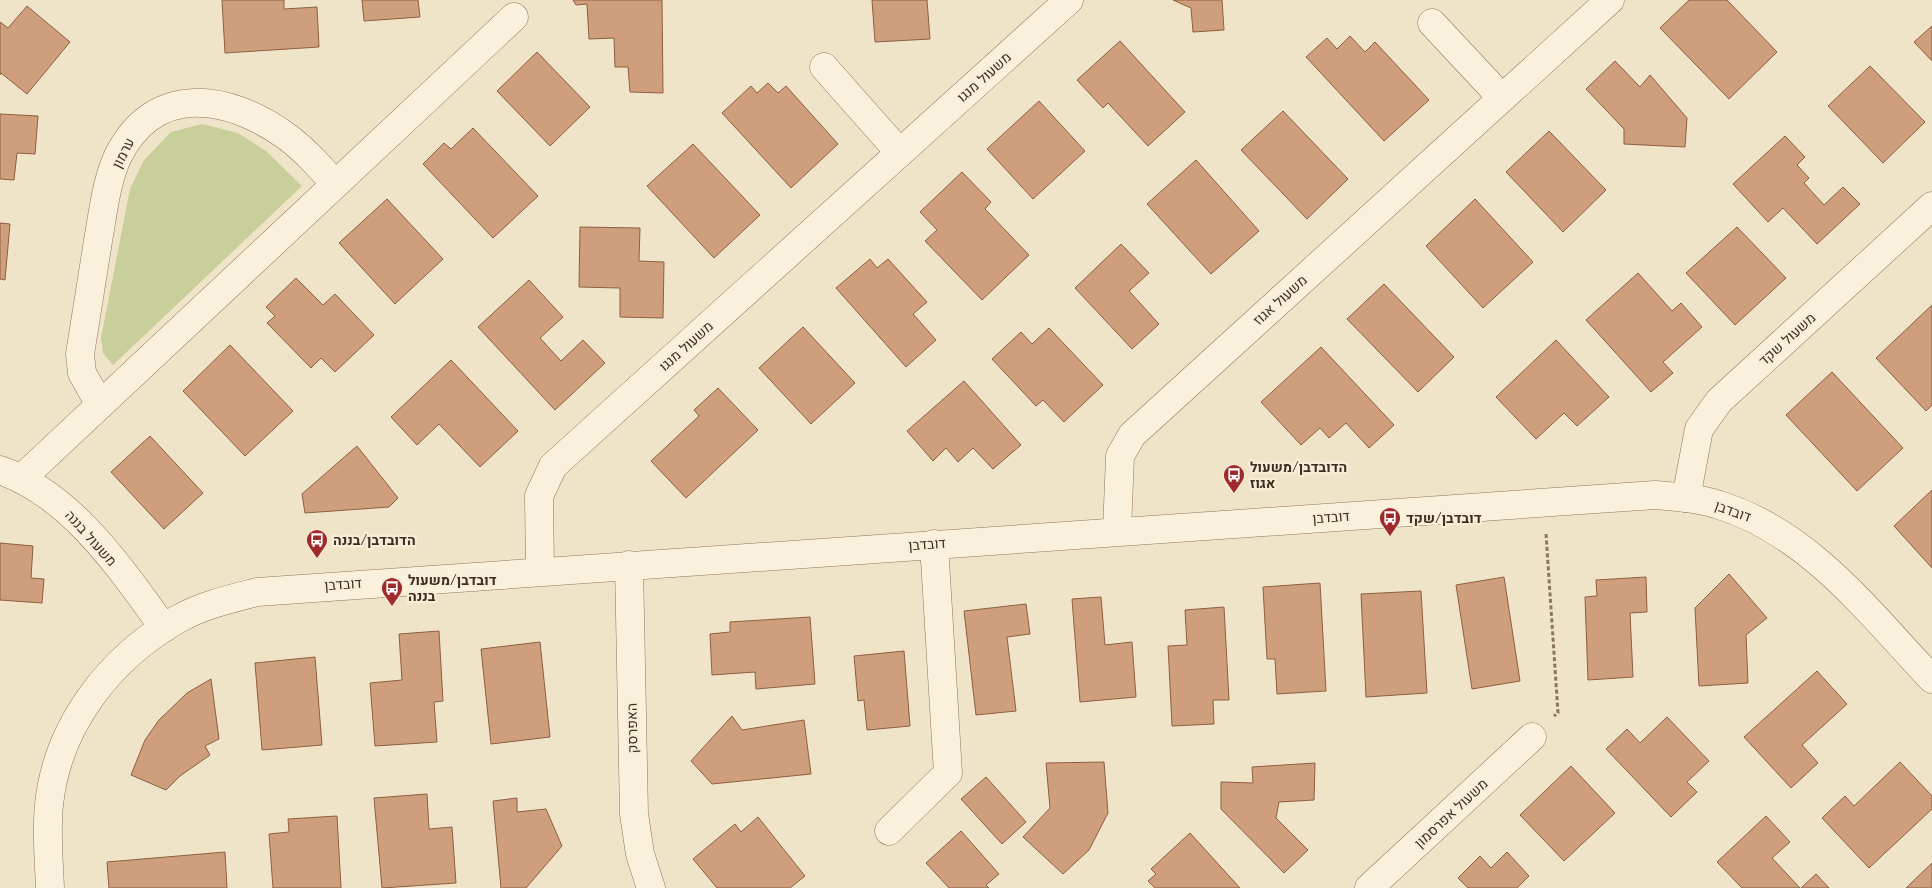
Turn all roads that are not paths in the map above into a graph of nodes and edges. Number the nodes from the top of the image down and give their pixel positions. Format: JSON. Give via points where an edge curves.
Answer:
{"nodes":[{"id":1,"x":1069,"y":0,"type":"edge"},
{"id":2,"x":1610,"y":0,"type":"edge"},
{"id":3,"x":514,"y":17,"type":"dead end"},
{"id":4,"x":1432,"y":23,"type":"dead end"},
{"id":5,"x":824,"y":67,"type":"dead end"},
{"id":6,"x":1502,"y":98,"type":"junction"},
{"id":7,"x":900,"y":153,"type":"junction"},
{"id":8,"x":335,"y":184,"type":"junction"},
{"id":9,"x":1932,"y":206,"type":"edge"},
{"id":10,"x":100,"y":405,"type":"junction"},
{"id":11,"x":10,"y":475,"type":"edge"},
{"id":12,"x":1686,"y":498,"type":"junction"},
{"id":13,"x":1117,"y":532,"type":"junction"},
{"id":14,"x":934,"y":544,"type":"junction"},
{"id":15,"x":629,"y":565,"type":"junction"},
{"id":16,"x":540,"y":571,"type":"junction"},
{"id":17,"x":164,"y":628,"type":"junction"},
{"id":18,"x":1932,"y":679,"type":"edge"},
{"id":19,"x":1532,"y":737,"type":"road end"},
{"id":20,"x":889,"y":831,"type":"dead end"},
{"id":21,"x":50,"y":888,"type":"edge"},
{"id":22,"x":652,"y":888,"type":"edge"},
{"id":23,"x":1369,"y":888,"type":"edge"}],
"edges":[{"from":1,"to":7,"type":"street","name":"משעול מנגו"},
{"from":2,"to":6,"type":"street","name":"משעול אגוז"},
{"from":3,"to":8,"type":"street"},
{"from":4,"to":6,"type":"street"},
{"from":5,"to":7,"type":"street"},
{"from":6,"to":13,"type":"street","name":"משעול אגוז","via":[[1132,435],[1120,456]]},
{"from":7,"to":16,"type":"street","name":"משעול מנגו","via":[[553,466],[539,496]]},
{"from":8,"to":10,"type":"street"},
{"from":8,"to":10,"type":"street","name":"ערמון","via":[[287,137],[234,108],[207,102],[181,104],[156,112],[135,130],[118,156],[106,194],[80,354],[82,373]]},
{"from":9,"to":12,"type":"street","name":"משעול שקד","via":[[1719,401],[1699,429]]},
{"from":10,"to":11,"type":"street"},
{"from":11,"to":17,"type":"street","name":"משעול בננה","via":[[57,502],[77,520]]},
{"from":12,"to":13,"type":"street","name":"דובדבן","via":[[1655,495]]},
{"from":12,"to":18,"type":"street","name":"דובדבן","via":[[1740,512],[1803,548]]},
{"from":13,"to":14,"type":"street","name":"דובדבן"},
{"from":14,"to":15,"type":"street","name":"דובדבן"},
{"from":14,"to":20,"type":"street","via":[[948,773]]},
{"from":15,"to":16,"type":"street","name":"דובדבן"},
{"from":15,"to":22,"type":"street","name":"האפרסק","via":[[634,814],[640,854]]},
{"from":16,"to":17,"type":"street","name":"דובדבן","via":[[257,592],[217,602]]},
{"from":17,"to":21,"type":"street","name":"דובדבן","via":[[116,666],[90,696],[71,729],[56,766],[49,805]]},
{"from":19,"to":23,"type":"street","name":"משעול אפרסמון"}]}
